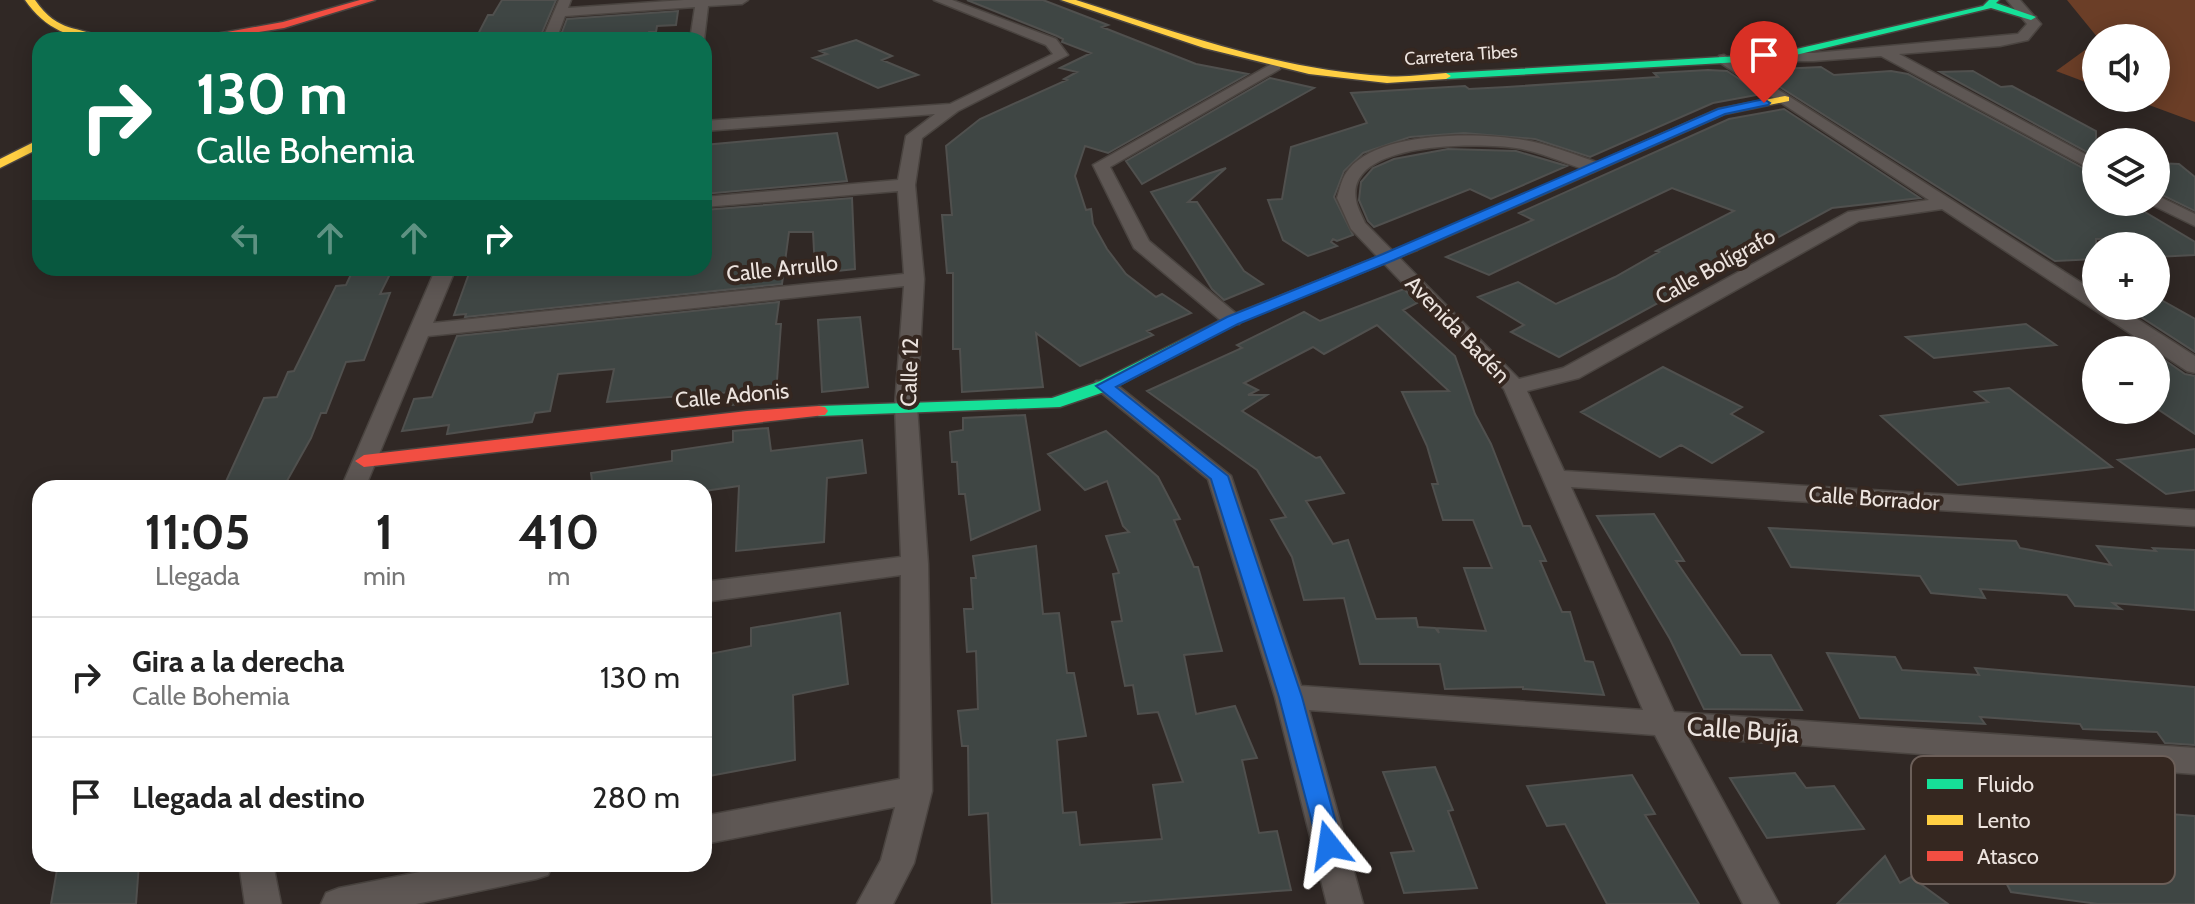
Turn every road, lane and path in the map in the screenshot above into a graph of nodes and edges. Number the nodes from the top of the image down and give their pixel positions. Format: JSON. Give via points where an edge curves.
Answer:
{"nodes":[{"id":1,"x":30,"y":0,"type":"edge"},
{"id":2,"x":742,"y":0,"type":"edge"},
{"id":3,"x":940,"y":0,"type":"edge"},
{"id":4,"x":1066,"y":0,"type":"edge"},
{"id":5,"x":2013,"y":0,"type":"edge"},
{"id":6,"x":378,"y":2,"type":"edge"},
{"id":7,"x":1993,"y":2,"type":"edge"},
{"id":8,"x":702,"y":3,"type":"junction"},
{"id":9,"x":563,"y":6,"type":"edge"},
{"id":10,"x":2031,"y":17,"type":"junction"},
{"id":11,"x":66,"y":32,"type":"edge"},
{"id":12,"x":246,"y":32,"type":"edge"},
{"id":13,"x":305,"y":32,"type":"edge"},
{"id":14,"x":552,"y":32,"type":"edge"},
{"id":15,"x":698,"y":32,"type":"edge"},
{"id":16,"x":1868,"y":36,"type":"junction"},
{"id":17,"x":1884,"y":52,"type":"junction"},
{"id":18,"x":1775,"y":57,"type":"junction"},
{"id":19,"x":1724,"y":59,"type":"junction"},
{"id":20,"x":1275,"y":66,"type":"junction"},
{"id":21,"x":1785,"y":99,"type":"junction"},
{"id":22,"x":953,"y":108,"type":"junction"},
{"id":23,"x":712,"y":125,"type":"edge"},
{"id":24,"x":32,"y":147,"type":"edge"},
{"id":25,"x":2082,"y":159,"type":"edge"},
{"id":26,"x":0,"y":164,"type":"edge"},
{"id":27,"x":1593,"y":167,"type":"junction"},
{"id":28,"x":906,"y":185,"type":"junction"},
{"id":29,"x":712,"y":201,"type":"edge"},
{"id":30,"x":1945,"y":203,"type":"junction"},
{"id":31,"x":2170,"y":208,"type":"edge"},
{"id":32,"x":2195,"y":221,"type":"edge"},
{"id":33,"x":1389,"y":257,"type":"junction"},
{"id":34,"x":442,"y":276,"type":"edge"},
{"id":35,"x":914,"y":279,"type":"junction"},
{"id":36,"x":2082,"y":292,"type":"edge"},
{"id":37,"x":1232,"y":320,"type":"junction"},
{"id":38,"x":2124,"y":320,"type":"edge"},
{"id":39,"x":418,"y":331,"type":"junction"},
{"id":40,"x":2195,"y":366,"type":"edge"},
{"id":41,"x":1104,"y":386,"type":"junction"},
{"id":42,"x":1514,"y":387,"type":"junction"},
{"id":43,"x":906,"y":406,"type":"junction"},
{"id":44,"x":364,"y":461,"type":"junction"},
{"id":45,"x":1554,"y":478,"type":"junction"},
{"id":46,"x":356,"y":480,"type":"edge"},
{"id":47,"x":2195,"y":518,"type":"edge"},
{"id":48,"x":915,"y":564,"type":"junction"},
{"id":49,"x":712,"y":591,"type":"edge"},
{"id":50,"x":1290,"y":697,"type":"junction"},
{"id":51,"x":1665,"y":725,"type":"junction"},
{"id":52,"x":2121,"y":756,"type":"edge"},
{"id":53,"x":2175,"y":760,"type":"edge"},
{"id":54,"x":2195,"y":761,"type":"edge"},
{"id":55,"x":916,"y":791,"type":"junction"},
{"id":56,"x":712,"y":828,"type":"edge"},
{"id":57,"x":257,"y":872,"type":"edge"},
{"id":58,"x":497,"y":872,"type":"edge"},
{"id":59,"x":263,"y":904,"type":"edge"},
{"id":60,"x":339,"y":904,"type":"edge"},
{"id":61,"x":875,"y":904,"type":"edge"},
{"id":62,"x":1345,"y":904,"type":"edge"},
{"id":63,"x":1761,"y":904,"type":"edge"}],
"edges":[{"from":1,"to":11,"type":"main road","via":[[35,10]]},
{"from":2,"to":8,"type":"street"},
{"from":3,"to":22,"type":"street","name":"Calle 12","via":[[1051,42],[1061,55]]},
{"from":4,"to":20,"type":"main road","name":"Carretera Tibes"},
{"from":5,"to":10,"type":"street"},
{"from":6,"to":12,"type":"main road"},
{"from":6,"to":13,"type":"main road"},
{"from":7,"to":10,"type":"main road"},
{"from":7,"to":16,"type":"main road","name":"Carretera Tibes"},
{"from":8,"to":9,"type":"street"},
{"from":8,"to":15,"type":"street"},
{"from":9,"to":14,"type":"street"},
{"from":10,"to":17,"type":"street","via":[[2034,24],[2023,37]]},
{"from":16,"to":17,"type":"main road"},
{"from":16,"to":18,"type":"main road","name":"Carretera Tibes"},
{"from":17,"to":18,"type":"street"},
{"from":17,"to":25,"type":"street"},
{"from":18,"to":19,"type":"main road","name":"Carretera Tibes"},
{"from":19,"to":20,"type":"main road","name":"Carretera Tibes","via":[[1387,80]]},
{"from":19,"to":21,"type":"street"},
{"from":20,"to":37,"type":"street","via":[[1101,165],[1141,244]]},
{"from":21,"to":27,"type":"main road","name":"Calle Adonis","via":[[1722,111]]},
{"from":21,"to":30,"type":"street"},
{"from":22,"to":23,"type":"street"},
{"from":22,"to":28,"type":"street","name":"Calle 12","via":[[914,136]]},
{"from":24,"to":26,"type":"main road"},
{"from":27,"to":33,"type":"main road","name":"Calle Adonis"},
{"from":27,"to":33,"type":"street","name":"Avenida Badén","via":[[1535,147],[1493,140],[1427,144],[1380,154],[1355,171],[1346,198],[1357,225]]},
{"from":28,"to":29,"type":"street"},
{"from":28,"to":35,"type":"street","name":"Calle 12"},
{"from":30,"to":36,"type":"street"},
{"from":30,"to":42,"type":"street","name":"Calle Bolígrafo","via":[[1854,216],[1571,373]]},
{"from":31,"to":32,"type":"street"},
{"from":33,"to":37,"type":"main road","name":"Calle Adonis"},
{"from":33,"to":42,"type":"street","name":"Avenida Badén"},
{"from":34,"to":39,"type":"street"},
{"from":35,"to":39,"type":"street","name":"Calle Arrullo"},
{"from":35,"to":43,"type":"street","name":"Calle 12"},
{"from":37,"to":41,"type":"main road","name":"Calle Adonis"},
{"from":38,"to":40,"type":"street"},
{"from":39,"to":44,"type":"street"},
{"from":41,"to":43,"type":"main road","name":"Calle Adonis","via":[[1054,403]]},
{"from":41,"to":50,"type":"street","via":[[1219,476]]},
{"from":42,"to":45,"type":"street","name":"Avenida Badén"},
{"from":43,"to":44,"type":"main road","name":"Calle Adonis","via":[[747,416]]},
{"from":43,"to":48,"type":"street","name":"Calle 12"},
{"from":44,"to":46,"type":"street"},
{"from":45,"to":47,"type":"street","name":"Calle Borrador"},
{"from":45,"to":51,"type":"street","name":"Avenida Badén"},
{"from":48,"to":49,"type":"street"},
{"from":48,"to":55,"type":"street","name":"Calle 12"},
{"from":50,"to":51,"type":"street","name":"Calle Bujía"},
{"from":50,"to":62,"type":"street"},
{"from":51,"to":52,"type":"street","name":"Calle Bujía"},
{"from":51,"to":63,"type":"street","name":"Avenida Badén"},
{"from":53,"to":54,"type":"street","name":"Calle Bujía"},
{"from":55,"to":56,"type":"street"},
{"from":55,"to":61,"type":"street","name":"Calle 12","via":[[897,863]]},
{"from":57,"to":59,"type":"street"},
{"from":58,"to":60,"type":"street"}]}
